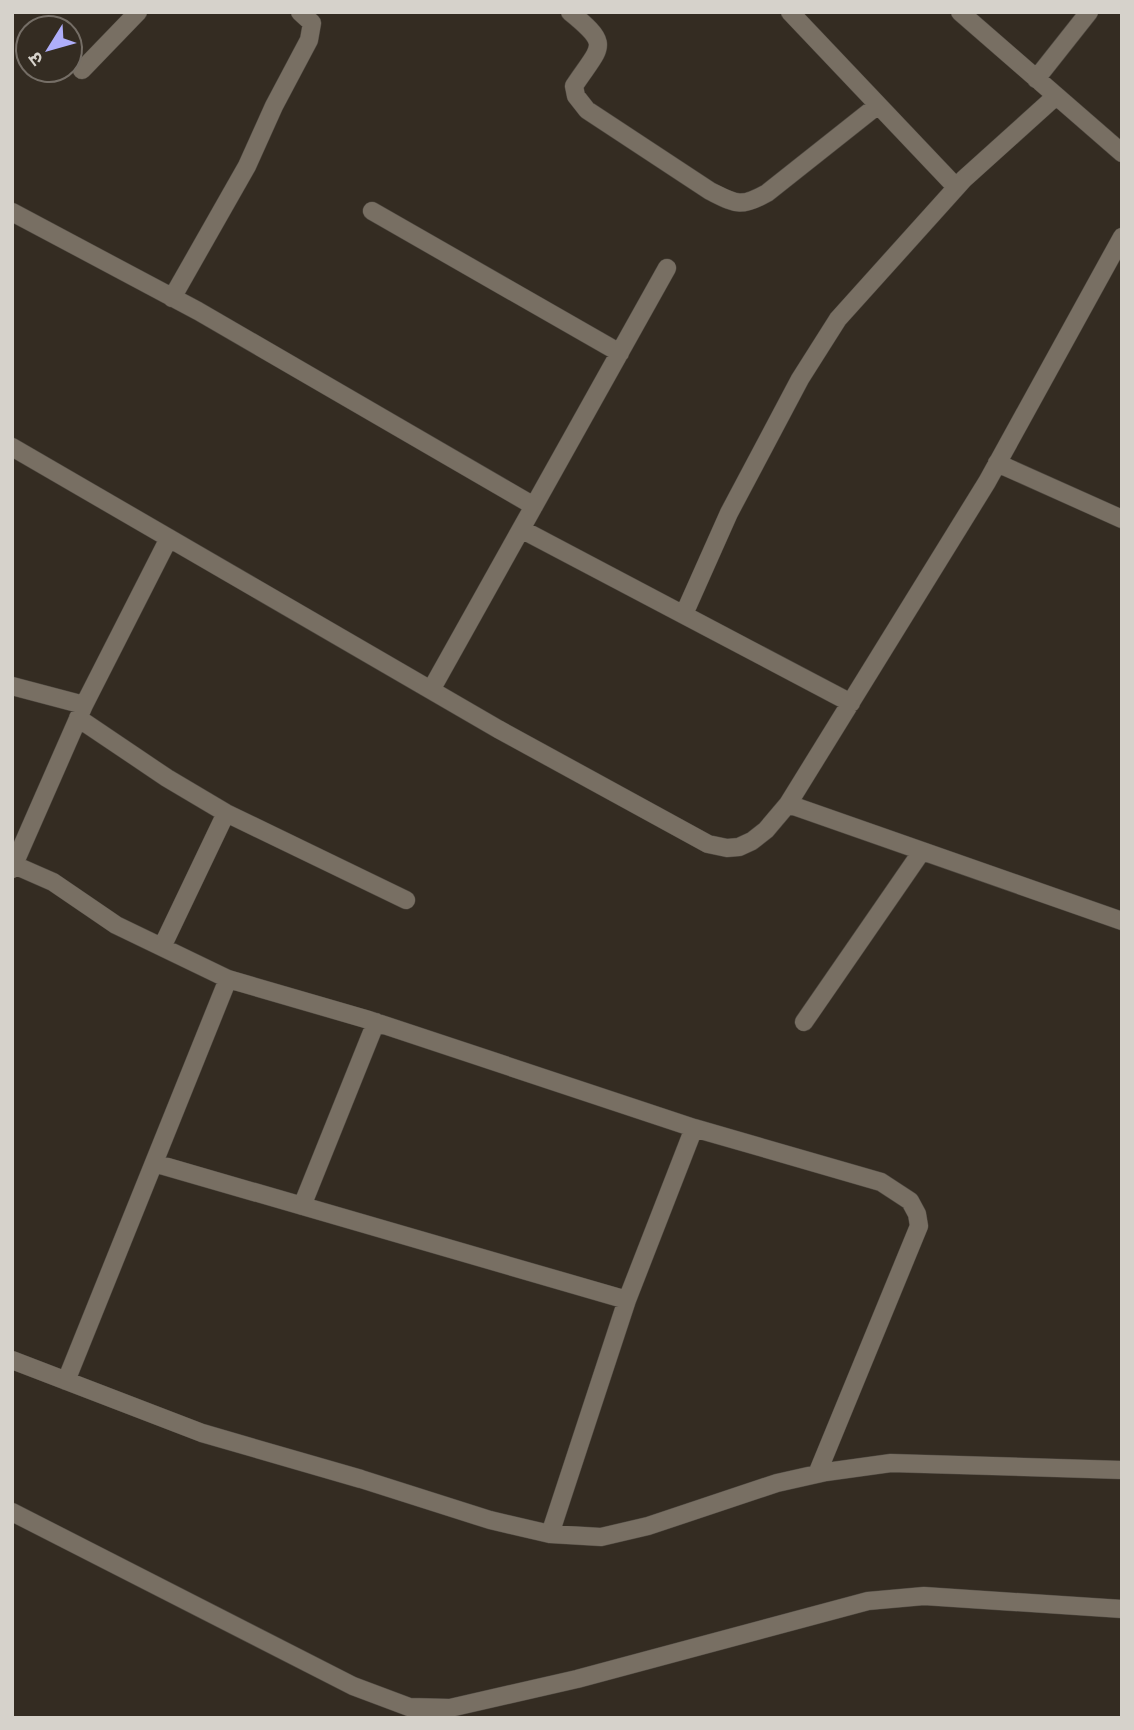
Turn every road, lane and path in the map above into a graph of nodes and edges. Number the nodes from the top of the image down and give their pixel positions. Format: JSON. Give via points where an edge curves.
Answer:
{"nodes":[{"id":1,"x":138,"y":12,"type":"edge"},
{"id":2,"x":300,"y":12,"type":"edge"},
{"id":3,"x":570,"y":12,"type":"edge"},
{"id":4,"x":790,"y":12,"type":"edge"},
{"id":5,"x":960,"y":12,"type":"edge"},
{"id":6,"x":1088,"y":12,"type":"edge"},
{"id":7,"x":84,"y":68,"type":"edge"},
{"id":8,"x":1036,"y":79,"type":"junction"},
{"id":9,"x":1056,"y":96,"type":"junction"},
{"id":10,"x":878,"y":105,"type":"junction"},
{"id":11,"x":1122,"y":153,"type":"edge"},
{"id":12,"x":956,"y":187,"type":"junction"},
{"id":13,"x":372,"y":211,"type":"dead end"},
{"id":14,"x":12,"y":212,"type":"edge"},
{"id":15,"x":1122,"y":237,"type":"edge"},
{"id":16,"x":667,"y":268,"type":"dead end"},
{"id":17,"x":172,"y":298,"type":"junction"},
{"id":18,"x":620,"y":353,"type":"junction"},
{"id":19,"x":12,"y":447,"type":"edge"},
{"id":20,"x":997,"y":463,"type":"junction"},
{"id":21,"x":534,"y":506,"type":"junction"},
{"id":22,"x":1122,"y":519,"type":"edge"},
{"id":23,"x":521,"y":529,"type":"junction"},
{"id":24,"x":169,"y":538,"type":"junction"},
{"id":25,"x":684,"y":614,"type":"junction"},
{"id":26,"x":12,"y":686,"type":"edge"},
{"id":27,"x":431,"y":690,"type":"junction"},
{"id":28,"x":851,"y":703,"type":"junction"},
{"id":29,"x":81,"y":712,"type":"junction"},
{"id":30,"x":788,"y":803,"type":"junction"},
{"id":31,"x":226,"y":813,"type":"junction"},
{"id":32,"x":922,"y":851,"type":"junction"},
{"id":33,"x":13,"y":865,"type":"edge"},
{"id":34,"x":407,"y":900,"type":"dead end"},
{"id":35,"x":1122,"y":921,"type":"edge"},
{"id":36,"x":162,"y":947,"type":"junction"},
{"id":37,"x":228,"y":979,"type":"junction"},
{"id":38,"x":376,"y":1022,"type":"junction"},
{"id":39,"x":804,"y":1022,"type":"dead end"},
{"id":40,"x":694,"y":1128,"type":"junction"},
{"id":41,"x":154,"y":1163,"type":"junction"},
{"id":42,"x":302,"y":1206,"type":"junction"},
{"id":43,"x":627,"y":1300,"type":"junction"},
{"id":44,"x":12,"y":1360,"type":"edge"},
{"id":45,"x":66,"y":1381,"type":"junction"},
{"id":46,"x":1122,"y":1470,"type":"edge"},
{"id":47,"x":817,"y":1475,"type":"junction"},
{"id":48,"x":12,"y":1512,"type":"edge"},
{"id":49,"x":550,"y":1534,"type":"junction"},
{"id":50,"x":1122,"y":1609,"type":"edge"}],
"edges":[{"from":1,"to":7,"type":"street"},
{"from":2,"to":17,"type":"street","via":[[312,23],[309,40],[247,166]]},
{"from":3,"to":10,"type":"street","via":[[598,38],[591,60],[573,86],[587,110],[732,202],[748,204],[767,193]]},
{"from":4,"to":10,"type":"street"},
{"from":5,"to":8,"type":"street"},
{"from":6,"to":8,"type":"street"},
{"from":8,"to":9,"type":"street"},
{"from":9,"to":11,"type":"street"},
{"from":9,"to":12,"type":"street"},
{"from":10,"to":12,"type":"street"},
{"from":12,"to":25,"type":"street","via":[[838,319],[800,379],[729,513]]},
{"from":13,"to":18,"type":"street"},
{"from":14,"to":17,"type":"street"},
{"from":15,"to":20,"type":"street"},
{"from":16,"to":18,"type":"street"},
{"from":17,"to":21,"type":"street"},
{"from":18,"to":21,"type":"street"},
{"from":19,"to":24,"type":"street"},
{"from":20,"to":22,"type":"street"},
{"from":20,"to":28,"type":"street"},
{"from":21,"to":23,"type":"street"},
{"from":23,"to":25,"type":"street"},
{"from":23,"to":27,"type":"street"},
{"from":24,"to":27,"type":"street"},
{"from":24,"to":29,"type":"street"},
{"from":25,"to":28,"type":"street"},
{"from":26,"to":29,"type":"street"},
{"from":27,"to":30,"type":"street","via":[[708,845],[739,847],[752,841]]},
{"from":28,"to":30,"type":"street"},
{"from":29,"to":31,"type":"street","via":[[167,778]]},
{"from":29,"to":33,"type":"street"},
{"from":30,"to":32,"type":"street"},
{"from":31,"to":34,"type":"street"},
{"from":31,"to":36,"type":"street"},
{"from":32,"to":35,"type":"street"},
{"from":32,"to":39,"type":"street"},
{"from":33,"to":36,"type":"street","via":[[53,882],[116,925]]},
{"from":36,"to":37,"type":"street"},
{"from":37,"to":38,"type":"street"},
{"from":37,"to":41,"type":"street"},
{"from":38,"to":40,"type":"street"},
{"from":38,"to":42,"type":"street"},
{"from":40,"to":43,"type":"street"},
{"from":40,"to":47,"type":"street","via":[[881,1182],[910,1201],[917,1214],[919,1226]]},
{"from":41,"to":42,"type":"street"},
{"from":41,"to":45,"type":"street"},
{"from":42,"to":43,"type":"street"},
{"from":43,"to":49,"type":"street"},
{"from":44,"to":45,"type":"street"},
{"from":45,"to":49,"type":"street","via":[[202,1433]]},
{"from":46,"to":47,"type":"street","via":[[891,1462]]},
{"from":47,"to":49,"type":"street","via":[[613,1534]]},
{"from":48,"to":50,"type":"street","via":[[353,1686],[409,1707],[450,1708],[564,1682],[868,1601],[924,1596]]}]}
